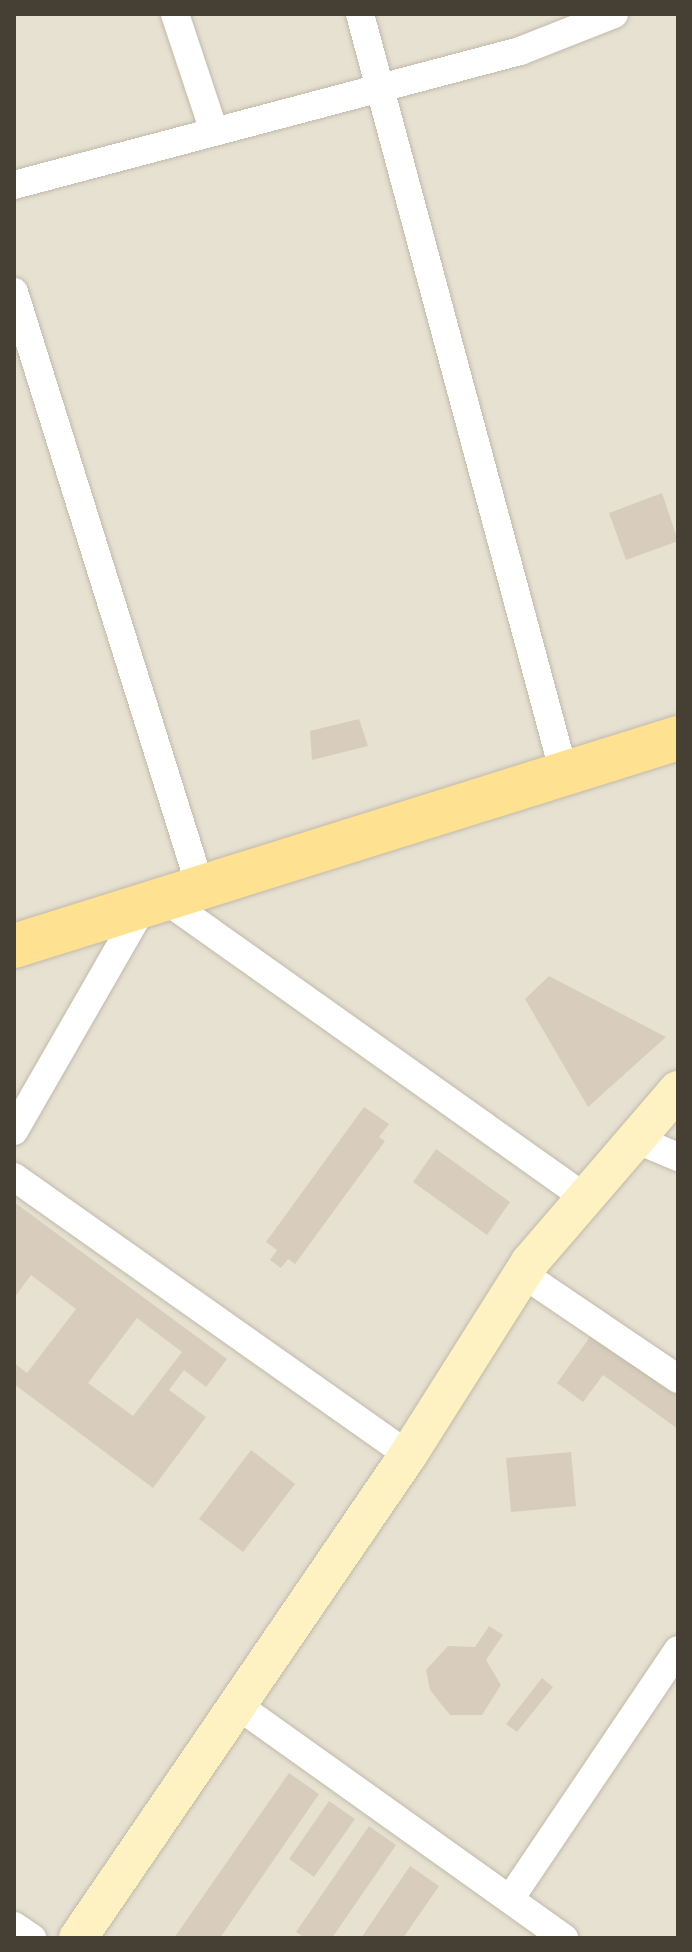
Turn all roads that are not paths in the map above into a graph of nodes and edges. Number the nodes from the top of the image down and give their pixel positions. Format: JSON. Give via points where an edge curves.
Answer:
{"nodes":[{"id":1,"x":175,"y":14,"type":"edge"},
{"id":2,"x":360,"y":14,"type":"edge"},
{"id":3,"x":614,"y":14,"type":"edge"},
{"id":4,"x":380,"y":87,"type":"junction"},
{"id":5,"x":214,"y":131,"type":"junction"},
{"id":6,"x":14,"y":185,"type":"edge"},
{"id":7,"x":14,"y":292,"type":"edge"},
{"id":8,"x":678,"y":738,"type":"edge"},
{"id":9,"x":564,"y":773,"type":"junction"},
{"id":10,"x":170,"y":896,"type":"junction"},
{"id":11,"x":14,"y":946,"type":"edge"},
{"id":12,"x":678,"y":1090,"type":"edge"},
{"id":13,"x":14,"y":1131,"type":"edge"},
{"id":14,"x":635,"y":1139,"type":"junction"},
{"id":15,"x":678,"y":1157,"type":"edge"},
{"id":16,"x":14,"y":1177,"type":"edge"},
{"id":17,"x":584,"y":1197,"type":"junction"},
{"id":18,"x":523,"y":1274,"type":"junction"},
{"id":19,"x":678,"y":1379,"type":"edge"},
{"id":20,"x":408,"y":1455,"type":"junction"},
{"id":21,"x":678,"y":1650,"type":"edge"},
{"id":22,"x":237,"y":1705,"type":"junction"},
{"id":23,"x":510,"y":1899,"type":"junction"},
{"id":24,"x":14,"y":1926,"type":"edge"},
{"id":25,"x":32,"y":1938,"type":"edge"},
{"id":26,"x":78,"y":1938,"type":"edge"},
{"id":27,"x":564,"y":1938,"type":"edge"}],
"edges":[{"from":1,"to":5,"type":"street"},
{"from":2,"to":4,"type":"street"},
{"from":3,"to":4,"type":"street","via":[[520,51]]},
{"from":4,"to":5,"type":"street"},
{"from":4,"to":9,"type":"street"},
{"from":5,"to":6,"type":"street"},
{"from":7,"to":10,"type":"street"},
{"from":8,"to":9,"type":"main road"},
{"from":9,"to":10,"type":"main road"},
{"from":10,"to":11,"type":"main road"},
{"from":10,"to":13,"type":"street"},
{"from":10,"to":17,"type":"street"},
{"from":12,"to":14,"type":"street"},
{"from":14,"to":15,"type":"street"},
{"from":14,"to":17,"type":"street"},
{"from":16,"to":20,"type":"street"},
{"from":17,"to":18,"type":"street"},
{"from":18,"to":19,"type":"street"},
{"from":18,"to":20,"type":"street"},
{"from":20,"to":22,"type":"street"},
{"from":21,"to":23,"type":"street"},
{"from":22,"to":23,"type":"street"},
{"from":22,"to":26,"type":"street"},
{"from":23,"to":27,"type":"street"},
{"from":24,"to":25,"type":"street"}]}
